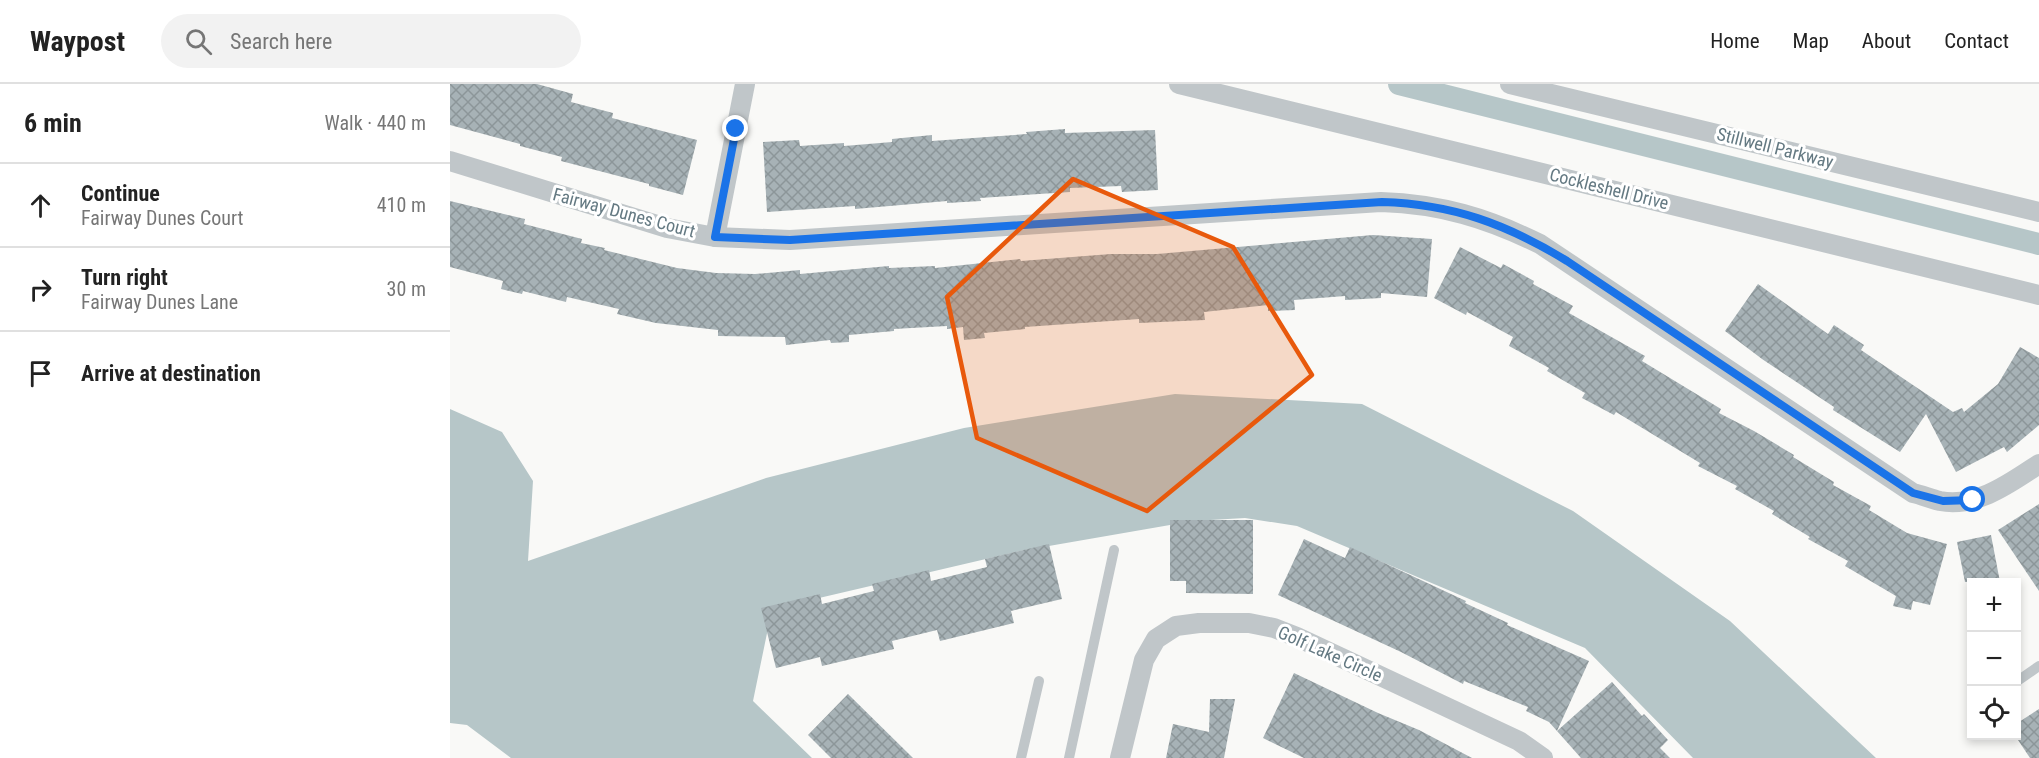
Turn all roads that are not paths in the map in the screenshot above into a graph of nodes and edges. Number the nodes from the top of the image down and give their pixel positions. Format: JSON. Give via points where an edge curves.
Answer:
{"nodes":[{"id":1,"x":746,"y":84,"type":"edge"},
{"id":2,"x":1179,"y":84,"type":"edge"},
{"id":3,"x":1510,"y":84,"type":"edge"},
{"id":4,"x":450,"y":161,"type":"edge"},
{"id":5,"x":2039,"y":213,"type":"edge"},
{"id":6,"x":715,"y":237,"type":"junction"},
{"id":7,"x":2039,"y":295,"type":"edge"},
{"id":8,"x":2039,"y":464,"type":"edge"},
{"id":9,"x":1114,"y":550,"type":"dead end"},
{"id":10,"x":2039,"y":666,"type":"edge"},
{"id":11,"x":2021,"y":679,"type":"edge"},
{"id":12,"x":1039,"y":681,"type":"dead end"},
{"id":13,"x":1020,"y":758,"type":"edge"},
{"id":14,"x":1069,"y":758,"type":"edge"},
{"id":15,"x":1120,"y":758,"type":"edge"},
{"id":16,"x":1543,"y":758,"type":"edge"}],
"edges":[{"from":1,"to":6,"type":"street"},
{"from":2,"to":7,"type":"street","name":"Cockleshell Drive"},
{"from":3,"to":5,"type":"street","name":"Stillwell Parkway"},
{"from":4,"to":6,"type":"street","name":"Fairway Dunes Court","via":[[667,228]]},
{"from":6,"to":8,"type":"street","name":"Fairway Dunes Court","via":[[790,240],[1382,202],[1428,205],[1482,218],[1540,244],[1913,493],[1943,501],[1973,500],[2002,489]]},
{"from":9,"to":14,"type":"lane"},
{"from":10,"to":11,"type":"lane"},
{"from":12,"to":13,"type":"lane"},
{"from":15,"to":16,"type":"street","name":"Golf Lake Circle","via":[[1144,660],[1156,639],[1176,626],[1239,622],[1297,637],[1519,741]]}]}
